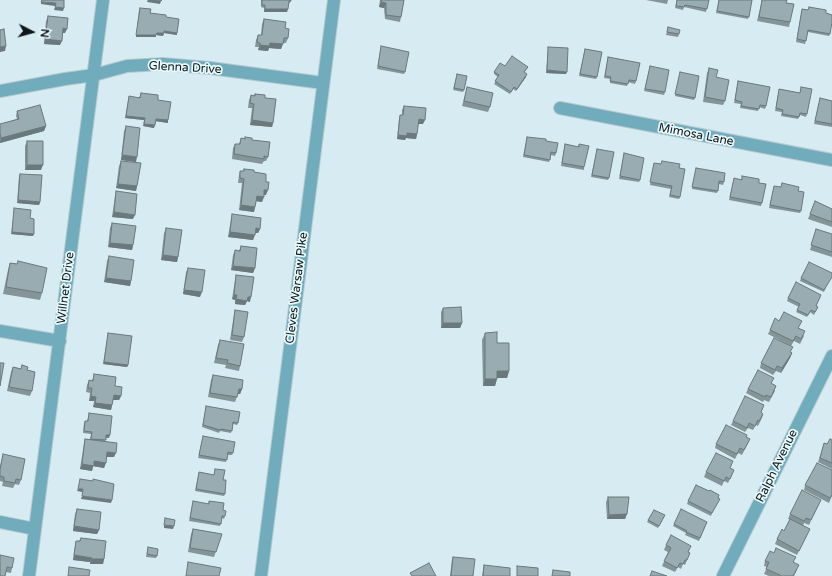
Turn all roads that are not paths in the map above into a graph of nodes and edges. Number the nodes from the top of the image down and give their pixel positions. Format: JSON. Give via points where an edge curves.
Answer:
{"nodes":[{"id":1,"x":103,"y":0,"type":"edge"},
{"id":2,"x":334,"y":0,"type":"edge"},
{"id":3,"x":94,"y":75,"type":"junction"},
{"id":4,"x":323,"y":83,"type":"junction"},
{"id":5,"x":0,"y":91,"type":"edge"},
{"id":6,"x":560,"y":108,"type":"dead end"},
{"id":7,"x":832,"y":160,"type":"edge"},
{"id":8,"x":0,"y":331,"type":"edge"},
{"id":9,"x":60,"y":341,"type":"junction"},
{"id":10,"x":832,"y":356,"type":"edge"},
{"id":11,"x":0,"y":522,"type":"edge"},
{"id":12,"x":36,"y":529,"type":"junction"},
{"id":13,"x":29,"y":576,"type":"edge"},
{"id":14,"x":261,"y":576,"type":"edge"},
{"id":15,"x":722,"y":576,"type":"edge"}],
"edges":[{"from":1,"to":3,"type":"street","name":"Willnet Drive"},
{"from":2,"to":4,"type":"street","name":"Cleves Warsaw Pike"},
{"from":3,"to":4,"type":"street","name":"Glenna Drive","via":[[127,66],[163,64]]},
{"from":3,"to":5,"type":"street","name":"Glenna Drive"},
{"from":3,"to":9,"type":"street","name":"Willnet Drive"},
{"from":4,"to":14,"type":"street","name":"Cleves Warsaw Pike"},
{"from":6,"to":7,"type":"street","name":"Mimosa Lane"},
{"from":8,"to":9,"type":"street"},
{"from":9,"to":12,"type":"street","name":"Willnet Drive"},
{"from":10,"to":15,"type":"street","name":"Ralph Avenue"},
{"from":11,"to":12,"type":"street"},
{"from":12,"to":13,"type":"street","name":"Willnet Drive"}]}
